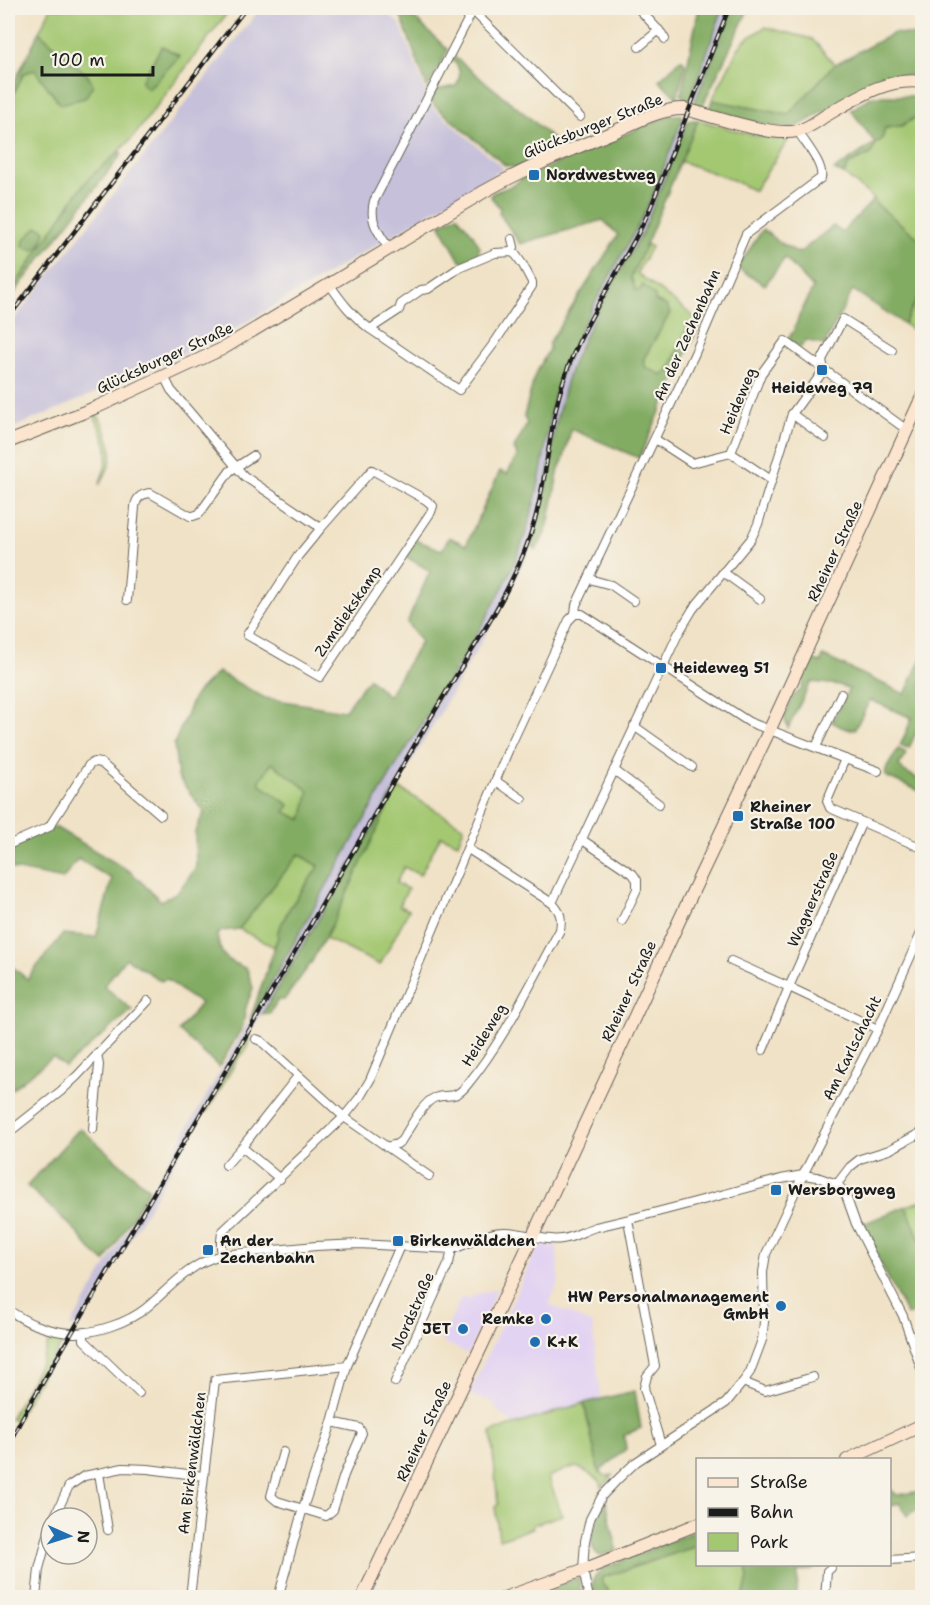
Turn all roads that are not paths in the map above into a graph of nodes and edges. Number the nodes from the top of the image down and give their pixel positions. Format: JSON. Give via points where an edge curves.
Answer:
{"nodes":[{"id":1,"x":472,"y":8,"type":"edge"},
{"id":2,"x":639,"y":8,"type":"edge"},
{"id":3,"x":659,"y":30,"type":"junction"},
{"id":4,"x":665,"y":39,"type":"dead end"},
{"id":5,"x":639,"y":47,"type":"dead end"},
{"id":6,"x":922,"y":82,"type":"edge"},
{"id":7,"x":580,"y":117,"type":"dead end"},
{"id":8,"x":798,"y":131,"type":"junction"},
{"id":9,"x":512,"y":239,"type":"dead end"},
{"id":10,"x":389,"y":249,"type":"junction"},
{"id":11,"x":512,"y":252,"type":"junction"},
{"id":12,"x":330,"y":285,"type":"junction"},
{"id":13,"x":370,"y":329,"type":"junction"},
{"id":14,"x":892,"y":350,"type":"dead end"},
{"id":15,"x":824,"y":370,"type":"junction"},
{"id":16,"x":164,"y":376,"type":"junction"},
{"id":17,"x":922,"y":397,"type":"edge"},
{"id":18,"x":792,"y":414,"type":"junction"},
{"id":19,"x":907,"y":430,"type":"junction"},
{"id":20,"x":825,"y":438,"type":"dead end"},
{"id":21,"x":655,"y":439,"type":"junction"},
{"id":22,"x":8,"y":442,"type":"edge"},
{"id":23,"x":731,"y":453,"type":"junction"},
{"id":24,"x":253,"y":456,"type":"dead end"},
{"id":25,"x":235,"y":466,"type":"junction"},
{"id":26,"x":771,"y":480,"type":"junction"},
{"id":27,"x":321,"y":528,"type":"junction"},
{"id":28,"x":723,"y":572,"type":"junction"},
{"id":29,"x":589,"y":579,"type":"junction"},
{"id":30,"x":760,"y":598,"type":"dead end"},
{"id":31,"x":127,"y":600,"type":"dead end"},
{"id":32,"x":634,"y":601,"type":"dead end"},
{"id":33,"x":576,"y":614,"type":"junction"},
{"id":34,"x":662,"y":666,"type":"junction"},
{"id":35,"x":842,"y":694,"type":"dead end"},
{"id":36,"x":634,"y":726,"type":"junction"},
{"id":37,"x":770,"y":729,"type":"junction"},
{"id":38,"x":816,"y":747,"type":"junction"},
{"id":39,"x":845,"y":759,"type":"junction"},
{"id":40,"x":692,"y":767,"type":"dead end"},
{"id":41,"x":614,"y":770,"type":"junction"},
{"id":42,"x":878,"y":771,"type":"dead end"},
{"id":43,"x":496,"y":781,"type":"junction"},
{"id":44,"x":522,"y":799,"type":"dead end"},
{"id":45,"x":659,"y":804,"type":"dead end"},
{"id":46,"x":161,"y":815,"type":"dead end"},
{"id":47,"x":862,"y":822,"type":"junction"},
{"id":48,"x":581,"y":839,"type":"junction"},
{"id":49,"x":8,"y":845,"type":"edge"},
{"id":50,"x":922,"y":848,"type":"edge"},
{"id":51,"x":468,"y":849,"type":"junction"},
{"id":52,"x":552,"y":903,"type":"junction"},
{"id":53,"x":622,"y":921,"type":"dead end"},
{"id":54,"x":922,"y":931,"type":"edge"},
{"id":55,"x":731,"y":961,"type":"dead end"},
{"id":56,"x":789,"y":987,"type":"junction"},
{"id":57,"x":148,"y":1000,"type":"dead end"},
{"id":58,"x":878,"y":1029,"type":"junction"},
{"id":59,"x":256,"y":1039,"type":"dead end"},
{"id":60,"x":763,"y":1050,"type":"dead end"},
{"id":61,"x":97,"y":1054,"type":"junction"},
{"id":62,"x":298,"y":1076,"type":"junction"},
{"id":63,"x":344,"y":1117,"type":"junction"},
{"id":64,"x":93,"y":1129,"type":"dead end"},
{"id":65,"x":922,"y":1132,"type":"edge"},
{"id":66,"x":8,"y":1133,"type":"edge"},
{"id":67,"x":242,"y":1147,"type":"junction"},
{"id":68,"x":386,"y":1147,"type":"junction"},
{"id":69,"x":226,"y":1165,"type":"dead end"},
{"id":70,"x":803,"y":1175,"type":"junction"},
{"id":71,"x":429,"y":1176,"type":"dead end"},
{"id":72,"x":280,"y":1179,"type":"junction"},
{"id":73,"x":837,"y":1184,"type":"junction"},
{"id":74,"x":628,"y":1220,"type":"junction"},
{"id":75,"x":532,"y":1235,"type":"junction"},
{"id":76,"x":400,"y":1246,"type":"junction"},
{"id":77,"x":452,"y":1249,"type":"junction"},
{"id":78,"x":221,"y":1255,"type":"junction"},
{"id":79,"x":8,"y":1310,"type":"edge"},
{"id":80,"x":84,"y":1332,"type":"junction"},
{"id":81,"x":347,"y":1366,"type":"junction"},
{"id":82,"x":922,"y":1371,"type":"edge"},
{"id":83,"x":813,"y":1377,"type":"dead end"},
{"id":84,"x":395,"y":1382,"type":"dead end"},
{"id":85,"x":743,"y":1382,"type":"junction"},
{"id":86,"x":139,"y":1393,"type":"dead end"},
{"id":87,"x":332,"y":1422,"type":"junction"},
{"id":88,"x":922,"y":1425,"type":"edge"},
{"id":89,"x":661,"y":1445,"type":"junction"},
{"id":90,"x":283,"y":1452,"type":"dead end"},
{"id":91,"x":851,"y":1458,"type":"edge"},
{"id":92,"x":99,"y":1473,"type":"junction"},
{"id":93,"x":203,"y":1476,"type":"junction"},
{"id":94,"x":60,"y":1506,"type":"edge"},
{"id":95,"x":303,"y":1508,"type":"junction"},
{"id":96,"x":696,"y":1525,"type":"edge"},
{"id":97,"x":108,"y":1530,"type":"dead end"},
{"id":98,"x":922,"y":1558,"type":"edge"},
{"id":99,"x":891,"y":1560,"type":"edge"},
{"id":100,"x":40,"y":1566,"type":"edge"},
{"id":101,"x":831,"y":1568,"type":"dead end"},
{"id":102,"x":583,"y":1570,"type":"junction"},
{"id":103,"x":36,"y":1598,"type":"edge"},
{"id":104,"x":190,"y":1598,"type":"edge"},
{"id":105,"x":278,"y":1598,"type":"edge"},
{"id":106,"x":362,"y":1598,"type":"edge"},
{"id":107,"x":504,"y":1598,"type":"edge"},
{"id":108,"x":589,"y":1598,"type":"edge"},
{"id":109,"x":825,"y":1598,"type":"edge"}],
"edges":[{"from":1,"to":7,"type":"street"},
{"from":1,"to":10,"type":"street","via":[[374,201],[372,218]]},
{"from":2,"to":3,"type":"street"},
{"from":3,"to":4,"type":"street"},
{"from":3,"to":5,"type":"street"},
{"from":6,"to":8,"type":"main road","via":[[886,84]]},
{"from":8,"to":10,"type":"main road","name":"Glücksburger Straße","via":[[771,131],[685,109],[670,109],[531,167]]},
{"from":8,"to":21,"type":"street","name":"An der Zechenbahn","via":[[822,174],[746,234]]},
{"from":9,"to":11,"type":"street"},
{"from":10,"to":12,"type":"main road","name":"Glücksburger Straße"},
{"from":11,"to":13,"type":"street","via":[[495,253],[459,268],[421,290]]},
{"from":11,"to":13,"type":"street","via":[[532,286],[459,390]]},
{"from":12,"to":13,"type":"street","via":[[346,308]]},
{"from":12,"to":16,"type":"main road","name":"Glücksburger Straße","via":[[222,349]]},
{"from":14,"to":15,"type":"street","via":[[843,319],[822,360]]},
{"from":15,"to":18,"type":"street"},
{"from":15,"to":19,"type":"street","name":"Heideweg"},
{"from":15,"to":23,"type":"street","name":"Heideweg","via":[[784,341],[761,374]]},
{"from":16,"to":22,"type":"main road","name":"Glücksburger Straße"},
{"from":16,"to":25,"type":"street","via":[[171,390]]},
{"from":17,"to":19,"type":"main road","name":"Rheiner Straße"},
{"from":18,"to":20,"type":"street"},
{"from":18,"to":26,"type":"street"},
{"from":19,"to":37,"type":"main road","name":"Rheiner Straße"},
{"from":21,"to":23,"type":"street","name":"Heideweg","via":[[692,463]]},
{"from":21,"to":29,"type":"street","name":"An der Zechenbahn"},
{"from":23,"to":26,"type":"street","name":"Heideweg"},
{"from":24,"to":25,"type":"street"},
{"from":25,"to":27,"type":"street"},
{"from":25,"to":31,"type":"street","via":[[196,516],[150,493],[138,498]]},
{"from":26,"to":28,"type":"street","via":[[758,525]]},
{"from":27,"to":27,"type":"street","name":"Zumdiekskamp","via":[[247,635],[320,677],[433,506],[372,470]]},
{"from":28,"to":30,"type":"street"},
{"from":28,"to":34,"type":"street","via":[[689,614]]},
{"from":29,"to":32,"type":"street","via":[[611,585]]},
{"from":29,"to":33,"type":"street","name":"An der Zechenbahn","via":[[576,605]]},
{"from":33,"to":34,"type":"street","via":[[582,614]]},
{"from":33,"to":43,"type":"street","name":"An der Zechenbahn","via":[[564,630]]},
{"from":34,"to":36,"type":"street"},
{"from":34,"to":37,"type":"street","via":[[749,722]]},
{"from":35,"to":38,"type":"street"},
{"from":36,"to":40,"type":"street"},
{"from":36,"to":41,"type":"street"},
{"from":37,"to":38,"type":"street"},
{"from":37,"to":75,"type":"main road","name":"Rheiner Straße"},
{"from":38,"to":39,"type":"street"},
{"from":39,"to":42,"type":"street"},
{"from":39,"to":47,"type":"street","via":[[828,805]]},
{"from":41,"to":45,"type":"street"},
{"from":41,"to":48,"type":"street"},
{"from":43,"to":44,"type":"street"},
{"from":43,"to":51,"type":"street","name":"An der Zechenbahn"},
{"from":46,"to":49,"type":"street","via":[[101,763],[94,762],[49,826]]},
{"from":47,"to":50,"type":"street"},
{"from":47,"to":56,"type":"street","name":"Wagnerstraße"},
{"from":48,"to":52,"type":"street"},
{"from":48,"to":53,"type":"street","via":[[637,880],[638,889]]},
{"from":51,"to":52,"type":"street"},
{"from":51,"to":63,"type":"street","name":"An der Zechenbahn","via":[[370,1080]]},
{"from":52,"to":68,"type":"street","name":"Heideweg","via":[[559,910],[560,930],[482,1066],[456,1095],[434,1098],[426,1104],[401,1141]]},
{"from":54,"to":58,"type":"street","name":"Am Karlschacht"},
{"from":55,"to":56,"type":"street"},
{"from":56,"to":58,"type":"street"},
{"from":56,"to":60,"type":"street","name":"Wagnerstraße"},
{"from":57,"to":61,"type":"street"},
{"from":58,"to":70,"type":"street","name":"Am Karlschacht"},
{"from":59,"to":62,"type":"street"},
{"from":61,"to":64,"type":"street"},
{"from":61,"to":66,"type":"street","via":[[61,1091]]},
{"from":62,"to":63,"type":"street"},
{"from":62,"to":67,"type":"street"},
{"from":63,"to":68,"type":"street"},
{"from":63,"to":72,"type":"street","name":"An der Zechenbahn"},
{"from":65,"to":73,"type":"street","via":[[890,1150],[860,1159]]},
{"from":67,"to":69,"type":"street"},
{"from":67,"to":72,"type":"street"},
{"from":68,"to":71,"type":"street"},
{"from":70,"to":73,"type":"street"},
{"from":70,"to":74,"type":"street"},
{"from":70,"to":85,"type":"street","name":"Am Karlschacht","via":[[766,1254],[762,1340]]},
{"from":72,"to":78,"type":"street","name":"An der Zechenbahn","via":[[222,1233]]},
{"from":73,"to":82,"type":"street","via":[[845,1192],[856,1224],[903,1316]]},
{"from":74,"to":75,"type":"street","via":[[559,1240]]},
{"from":74,"to":89,"type":"street","via":[[655,1366],[644,1388]]},
{"from":75,"to":77,"type":"street","name":"Nordstraße","via":[[500,1232]]},
{"from":75,"to":106,"type":"main road","name":"Rheiner Straße"},
{"from":76,"to":77,"type":"street","name":"Nordstraße"},
{"from":76,"to":78,"type":"street","name":"Nordstraße","via":[[316,1246]]},
{"from":76,"to":81,"type":"street"},
{"from":77,"to":84,"type":"street","name":"Nordstraße"},
{"from":78,"to":80,"type":"street","name":"Nordstraße","via":[[195,1265],[134,1317]]},
{"from":79,"to":80,"type":"street","name":"Nordstraße","via":[[50,1330]]},
{"from":80,"to":86,"type":"street","via":[[84,1340]]},
{"from":81,"to":87,"type":"street"},
{"from":81,"to":93,"type":"street","name":"Am Birkenwäldchen","via":[[215,1380]]},
{"from":83,"to":85,"type":"street","via":[[765,1391]]},
{"from":85,"to":89,"type":"street","name":"Am Karlschacht","via":[[726,1403]]},
{"from":87,"to":95,"type":"street"},
{"from":87,"to":95,"type":"street","via":[[359,1428],[362,1433],[333,1510],[326,1516]]},
{"from":88,"to":91,"type":"main road"},
{"from":89,"to":102,"type":"street","name":"Am Karlschacht","via":[[636,1462],[602,1496],[590,1519]]},
{"from":90,"to":95,"type":"street","via":[[271,1496]]},
{"from":92,"to":93,"type":"street","via":[[123,1468]]},
{"from":92,"to":94,"type":"street","via":[[84,1476],[69,1486]]},
{"from":92,"to":97,"type":"street"},
{"from":93,"to":104,"type":"street","name":"Am Birkenwäldchen"},
{"from":95,"to":105,"type":"street"},
{"from":96,"to":102,"type":"main road"},
{"from":98,"to":99,"type":"street"},
{"from":100,"to":103,"type":"street"},
{"from":101,"to":109,"type":"street","via":[[827,1571]]},
{"from":102,"to":107,"type":"main road"},
{"from":102,"to":108,"type":"street","name":"Am Karlschacht"}]}
